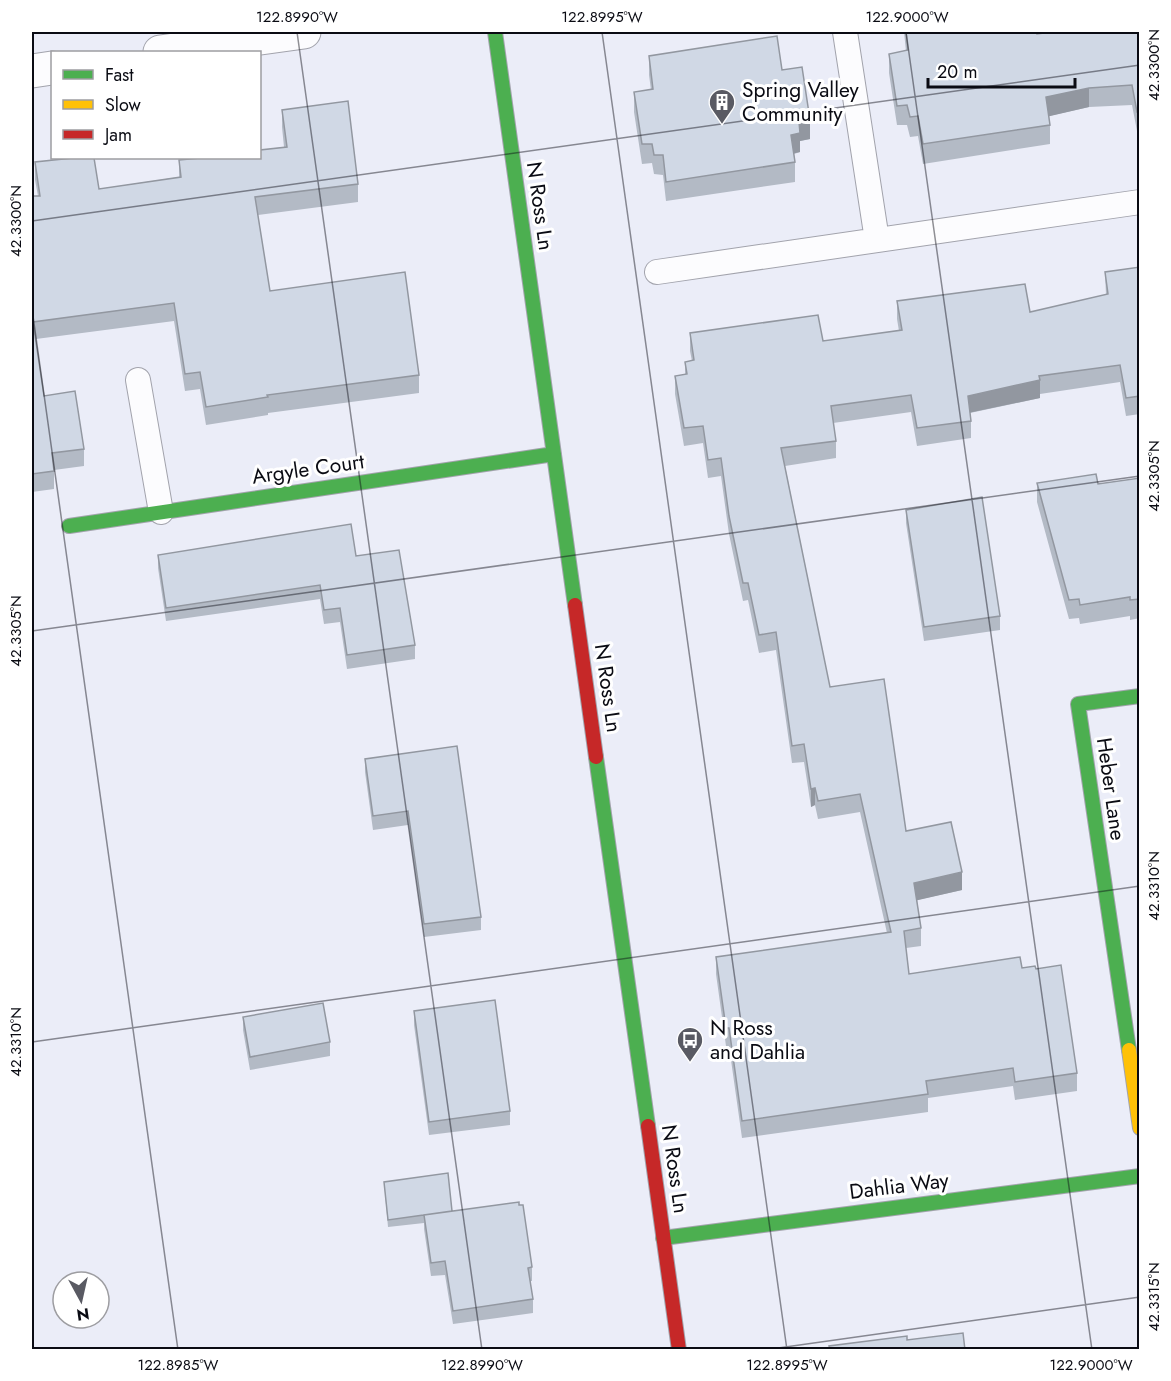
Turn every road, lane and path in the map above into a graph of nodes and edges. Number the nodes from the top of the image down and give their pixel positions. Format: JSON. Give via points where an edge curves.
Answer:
{"nodes":[{"id":1,"x":304,"y":32,"type":"edge"},
{"id":2,"x":495,"y":32,"type":"edge"},
{"id":3,"x":845,"y":32,"type":"edge"},
{"id":4,"x":167,"y":51,"type":"edge"},
{"id":5,"x":51,"y":68,"type":"edge"},
{"id":6,"x":32,"y":71,"type":"edge"},
{"id":7,"x":1140,"y":202,"type":"edge"},
{"id":8,"x":877,"y":240,"type":"junction"},
{"id":9,"x":657,"y":272,"type":"dead end"},
{"id":10,"x":138,"y":380,"type":"dead end"},
{"id":11,"x":554,"y":454,"type":"junction"},
{"id":12,"x":161,"y":512,"type":"junction"},
{"id":13,"x":69,"y":526,"type":"dead end"},
{"id":14,"x":1140,"y":696,"type":"edge"},
{"id":15,"x":1140,"y":1128,"type":"edge"},
{"id":16,"x":1140,"y":1176,"type":"edge"},
{"id":17,"x":663,"y":1238,"type":"junction"},
{"id":18,"x":679,"y":1350,"type":"edge"}],
"edges":[{"from":1,"to":4,"type":"street"},
{"from":2,"to":11,"type":"street","name":"N Ross Ln"},
{"from":3,"to":8,"type":"lane"},
{"from":5,"to":6,"type":"street"},
{"from":7,"to":8,"type":"lane"},
{"from":8,"to":9,"type":"lane"},
{"from":10,"to":12,"type":"lane"},
{"from":11,"to":12,"type":"street","name":"Argyle Court"},
{"from":11,"to":17,"type":"street","name":"N Ross Ln"},
{"from":12,"to":13,"type":"street","name":"Argyle Court"},
{"from":14,"to":15,"type":"street","name":"Heber Lane","via":[[1078,704]]},
{"from":16,"to":17,"type":"street","name":"Dahlia Way"},
{"from":17,"to":18,"type":"street","name":"N Ross Ln"}]}
